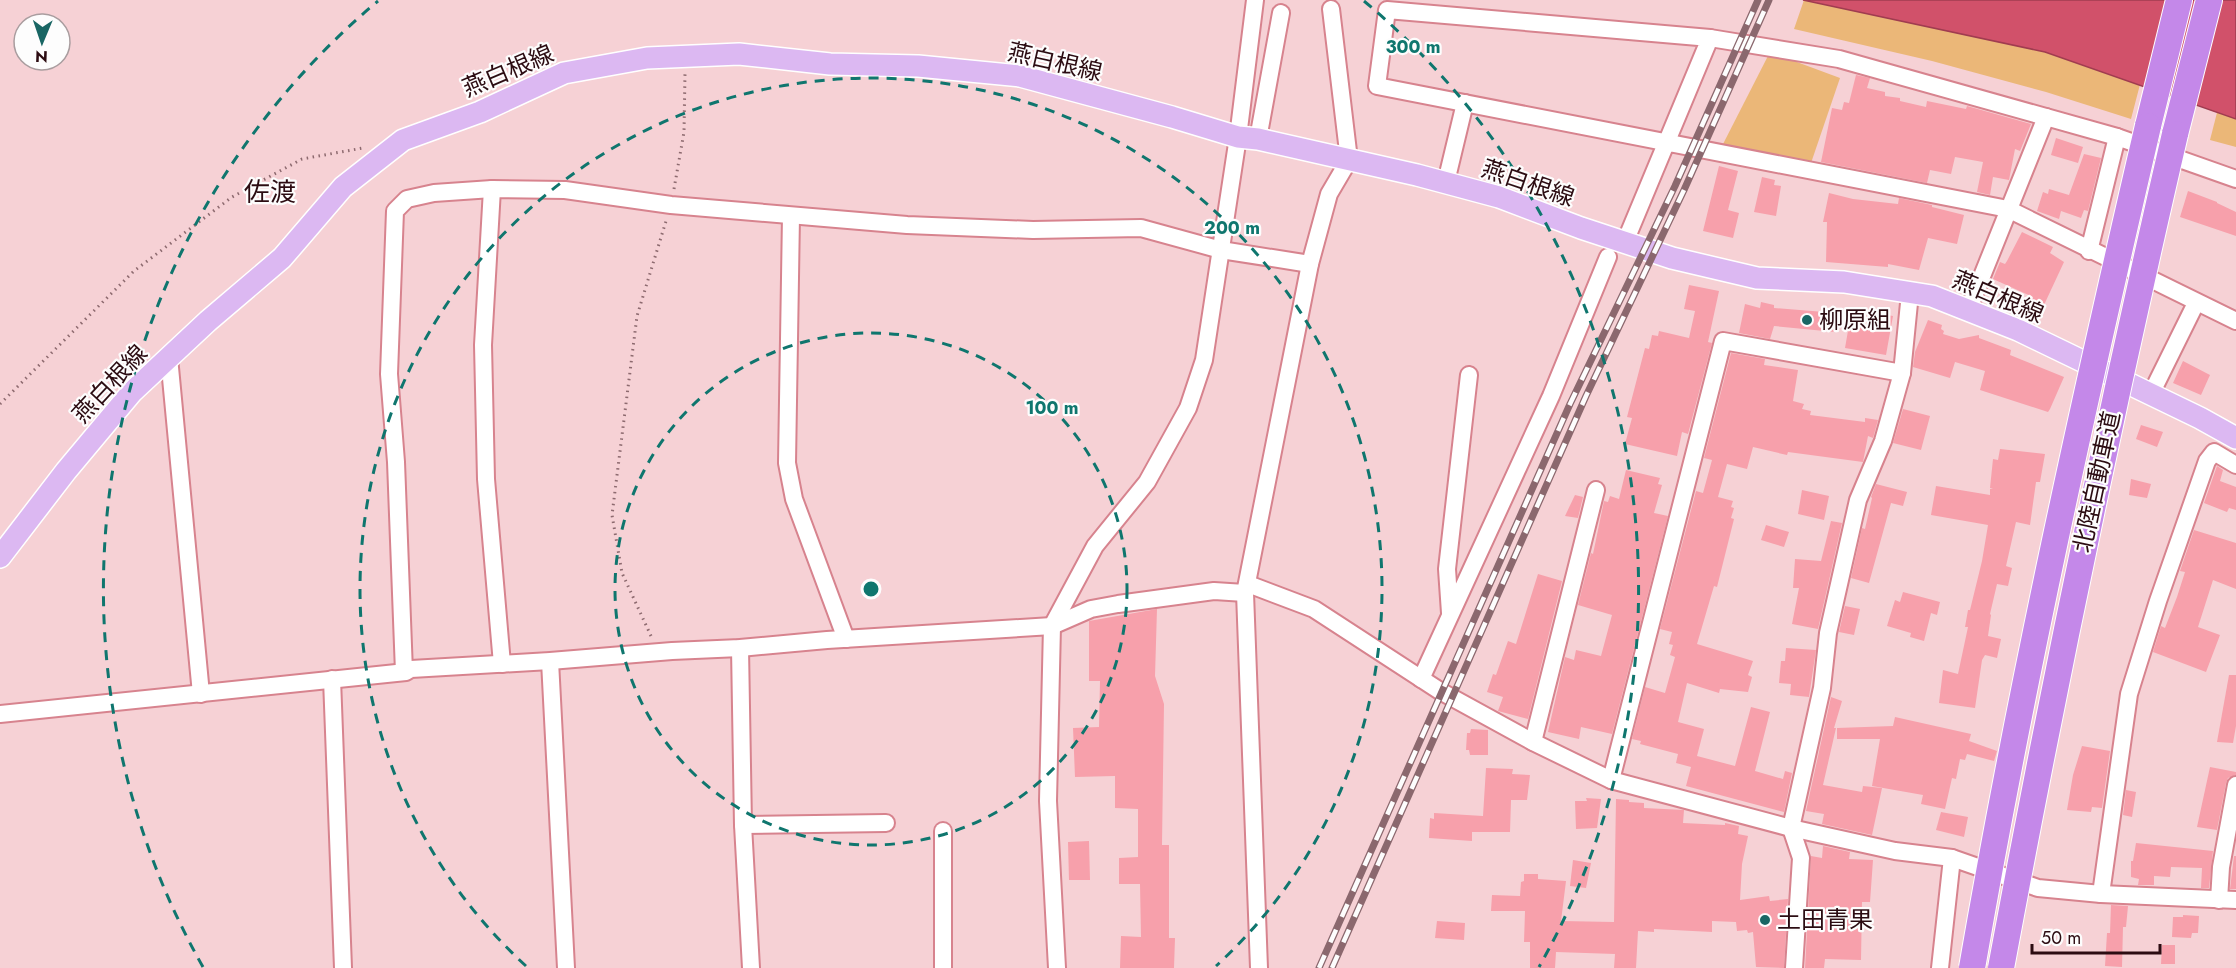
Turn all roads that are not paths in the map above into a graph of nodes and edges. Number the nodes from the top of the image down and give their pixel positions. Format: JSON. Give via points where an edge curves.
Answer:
{"nodes":[{"id":1,"x":2179,"y":0,"type":"edge"},
{"id":2,"x":2209,"y":0,"type":"edge"},
{"id":3,"x":1254,"y":6,"type":"edge"},
{"id":4,"x":1330,"y":9,"type":"dead end"},
{"id":5,"x":1281,"y":13,"type":"dead end"},
{"id":6,"x":1710,"y":38,"type":"junction"},
{"id":7,"x":1465,"y":103,"type":"junction"},
{"id":8,"x":2046,"y":117,"type":"junction"},
{"id":9,"x":2117,"y":137,"type":"junction"},
{"id":10,"x":1248,"y":138,"type":"junction"},
{"id":11,"x":1667,"y":142,"type":"junction"},
{"id":12,"x":1349,"y":160,"type":"junction"},
{"id":13,"x":2236,"y":179,"type":"edge"},
{"id":14,"x":1446,"y":182,"type":"junction"},
{"id":15,"x":492,"y":189,"type":"junction"},
{"id":16,"x":2008,"y":209,"type":"junction"},
{"id":17,"x":791,"y":216,"type":"junction"},
{"id":18,"x":1624,"y":242,"type":"junction"},
{"id":19,"x":1221,"y":250,"type":"junction"},
{"id":20,"x":2090,"y":250,"type":"junction"},
{"id":21,"x":1608,"y":257,"type":"dead end"},
{"id":22,"x":1310,"y":264,"type":"junction"},
{"id":23,"x":1910,"y":293,"type":"junction"},
{"id":24,"x":2196,"y":303,"type":"junction"},
{"id":25,"x":1968,"y":311,"type":"junction"},
{"id":26,"x":2236,"y":321,"type":"edge"},
{"id":27,"x":169,"y":357,"type":"junction"},
{"id":28,"x":1902,"y":373,"type":"junction"},
{"id":29,"x":1469,"y":375,"type":"dead end"},
{"id":30,"x":2151,"y":394,"type":"junction"},
{"id":31,"x":2236,"y":438,"type":"edge"},
{"id":32,"x":2236,"y":465,"type":"edge"},
{"id":33,"x":1596,"y":490,"type":"dead end"},
{"id":34,"x":0,"y":557,"type":"edge"},
{"id":35,"x":1247,"y":589,"type":"junction"},
{"id":36,"x":1450,"y":614,"type":"junction"},
{"id":37,"x":1052,"y":626,"type":"junction"},
{"id":38,"x":846,"y":639,"type":"junction"},
{"id":39,"x":740,"y":648,"type":"junction"},
{"id":40,"x":550,"y":661,"type":"junction"},
{"id":41,"x":502,"y":664,"type":"junction"},
{"id":42,"x":404,"y":672,"type":"junction"},
{"id":43,"x":332,"y":679,"type":"junction"},
{"id":44,"x":1421,"y":679,"type":"junction"},
{"id":45,"x":201,"y":694,"type":"junction"},
{"id":46,"x":0,"y":714,"type":"edge"},
{"id":47,"x":1533,"y":742,"type":"junction"},
{"id":48,"x":1611,"y":780,"type":"junction"},
{"id":49,"x":2236,"y":785,"type":"edge"},
{"id":50,"x":886,"y":823,"type":"dead end"},
{"id":51,"x":743,"y":825,"type":"junction"},
{"id":52,"x":1791,"y":828,"type":"junction"},
{"id":53,"x":943,"y":831,"type":"dead end"},
{"id":54,"x":1952,"y":858,"type":"junction"},
{"id":55,"x":2101,"y":894,"type":"junction"},
{"id":56,"x":2228,"y":900,"type":"edge"},
{"id":57,"x":343,"y":968,"type":"edge"},
{"id":58,"x":566,"y":968,"type":"edge"},
{"id":59,"x":751,"y":968,"type":"edge"},
{"id":60,"x":943,"y":968,"type":"edge"},
{"id":61,"x":1057,"y":968,"type":"edge"},
{"id":62,"x":1259,"y":968,"type":"edge"},
{"id":63,"x":1794,"y":968,"type":"edge"},
{"id":64,"x":1940,"y":968,"type":"edge"},
{"id":65,"x":1972,"y":968,"type":"edge"},
{"id":66,"x":2001,"y":968,"type":"edge"}],
"edges":[{"from":1,"to":65,"type":"highway","name":"北陸自動車道","bridge":true,"via":[[2055,538],[2003,788]]},
{"from":2,"to":66,"type":"highway","name":"北陸自動車道","bridge":true,"via":[[2083,541]]},
{"from":3,"to":10,"type":"street"},
{"from":4,"to":12,"type":"street"},
{"from":5,"to":10,"type":"street"},
{"from":6,"to":7,"type":"street","via":[[1387,10],[1377,86]]},
{"from":6,"to":8,"type":"street","via":[[1839,59]]},
{"from":6,"to":11,"type":"street"},
{"from":7,"to":11,"type":"street"},
{"from":7,"to":14,"type":"street"},
{"from":8,"to":9,"type":"street"},
{"from":8,"to":16,"type":"street"},
{"from":9,"to":13,"type":"street"},
{"from":9,"to":20,"type":"street"},
{"from":10,"to":12,"type":"main road","name":"燕白根線"},
{"from":10,"to":19,"type":"street"},
{"from":10,"to":27,"type":"main road","name":"燕白根線","via":[[1020,76],[918,66],[830,64],[739,54],[647,58],[564,73],[480,112],[403,140],[343,187],[282,258]]},
{"from":11,"to":16,"type":"street"},
{"from":11,"to":18,"type":"street"},
{"from":12,"to":14,"type":"main road","name":"燕白根線"},
{"from":12,"to":22,"type":"street","via":[[1329,194]]},
{"from":14,"to":18,"type":"main road","name":"燕白根線"},
{"from":15,"to":17,"type":"street","via":[[565,190]]},
{"from":15,"to":41,"type":"street","via":[[483,345],[486,479]]},
{"from":15,"to":42,"type":"street","via":[[407,199],[395,211],[389,374]]},
{"from":16,"to":20,"type":"street"},
{"from":16,"to":25,"type":"street"},
{"from":17,"to":19,"type":"street","via":[[1033,230],[1142,228]]},
{"from":17,"to":38,"type":"street","via":[[787,463],[794,498]]},
{"from":18,"to":23,"type":"main road","name":"燕白根線","via":[[1757,278],[1844,282]]},
{"from":19,"to":22,"type":"street"},
{"from":19,"to":37,"type":"street","via":[[1204,360],[1188,408],[1147,482],[1095,546]]},
{"from":20,"to":24,"type":"street"},
{"from":21,"to":36,"type":"street","via":[[1551,396]]},
{"from":22,"to":35,"type":"street"},
{"from":23,"to":25,"type":"main road","name":"燕白根線","via":[[1932,296]]},
{"from":23,"to":28,"type":"street"},
{"from":24,"to":26,"type":"street"},
{"from":24,"to":30,"type":"street"},
{"from":25,"to":30,"type":"main road","name":"燕白根線","via":[[2018,330]]},
{"from":27,"to":34,"type":"main road","name":"燕白根線","via":[[132,392]]},
{"from":27,"to":45,"type":"street"},
{"from":28,"to":48,"type":"street","via":[[1723,340]]},
{"from":28,"to":52,"type":"street","via":[[1883,441],[1858,501]]},
{"from":29,"to":36,"type":"street","via":[[1447,569]]},
{"from":30,"to":31,"type":"main road","name":"燕白根線"},
{"from":32,"to":55,"type":"street","via":[[2214,452],[2207,461],[2158,601],[2129,694]]},
{"from":33,"to":47,"type":"street"},
{"from":35,"to":37,"type":"street","via":[[1118,603],[1090,609]]},
{"from":35,"to":44,"type":"street","via":[[1314,609]]},
{"from":35,"to":62,"type":"street"},
{"from":36,"to":44,"type":"street"},
{"from":37,"to":38,"type":"street"},
{"from":37,"to":61,"type":"street","via":[[1048,801]]},
{"from":38,"to":39,"type":"street"},
{"from":39,"to":40,"type":"street"},
{"from":39,"to":51,"type":"street"},
{"from":40,"to":41,"type":"street"},
{"from":40,"to":58,"type":"street"},
{"from":41,"to":42,"type":"street"},
{"from":42,"to":43,"type":"street"},
{"from":43,"to":45,"type":"street"},
{"from":43,"to":57,"type":"street"},
{"from":44,"to":47,"type":"street"},
{"from":45,"to":46,"type":"street"},
{"from":47,"to":48,"type":"street"},
{"from":48,"to":52,"type":"street"},
{"from":49,"to":56,"type":"street","via":[[2221,867]]},
{"from":50,"to":51,"type":"street"},
{"from":51,"to":59,"type":"street"},
{"from":52,"to":54,"type":"street","via":[[1895,851]]},
{"from":52,"to":63,"type":"street","via":[[1801,858]]},
{"from":53,"to":60,"type":"street"},
{"from":54,"to":55,"type":"street","via":[[2038,888]]},
{"from":54,"to":64,"type":"street"},
{"from":55,"to":56,"type":"street"}]}
